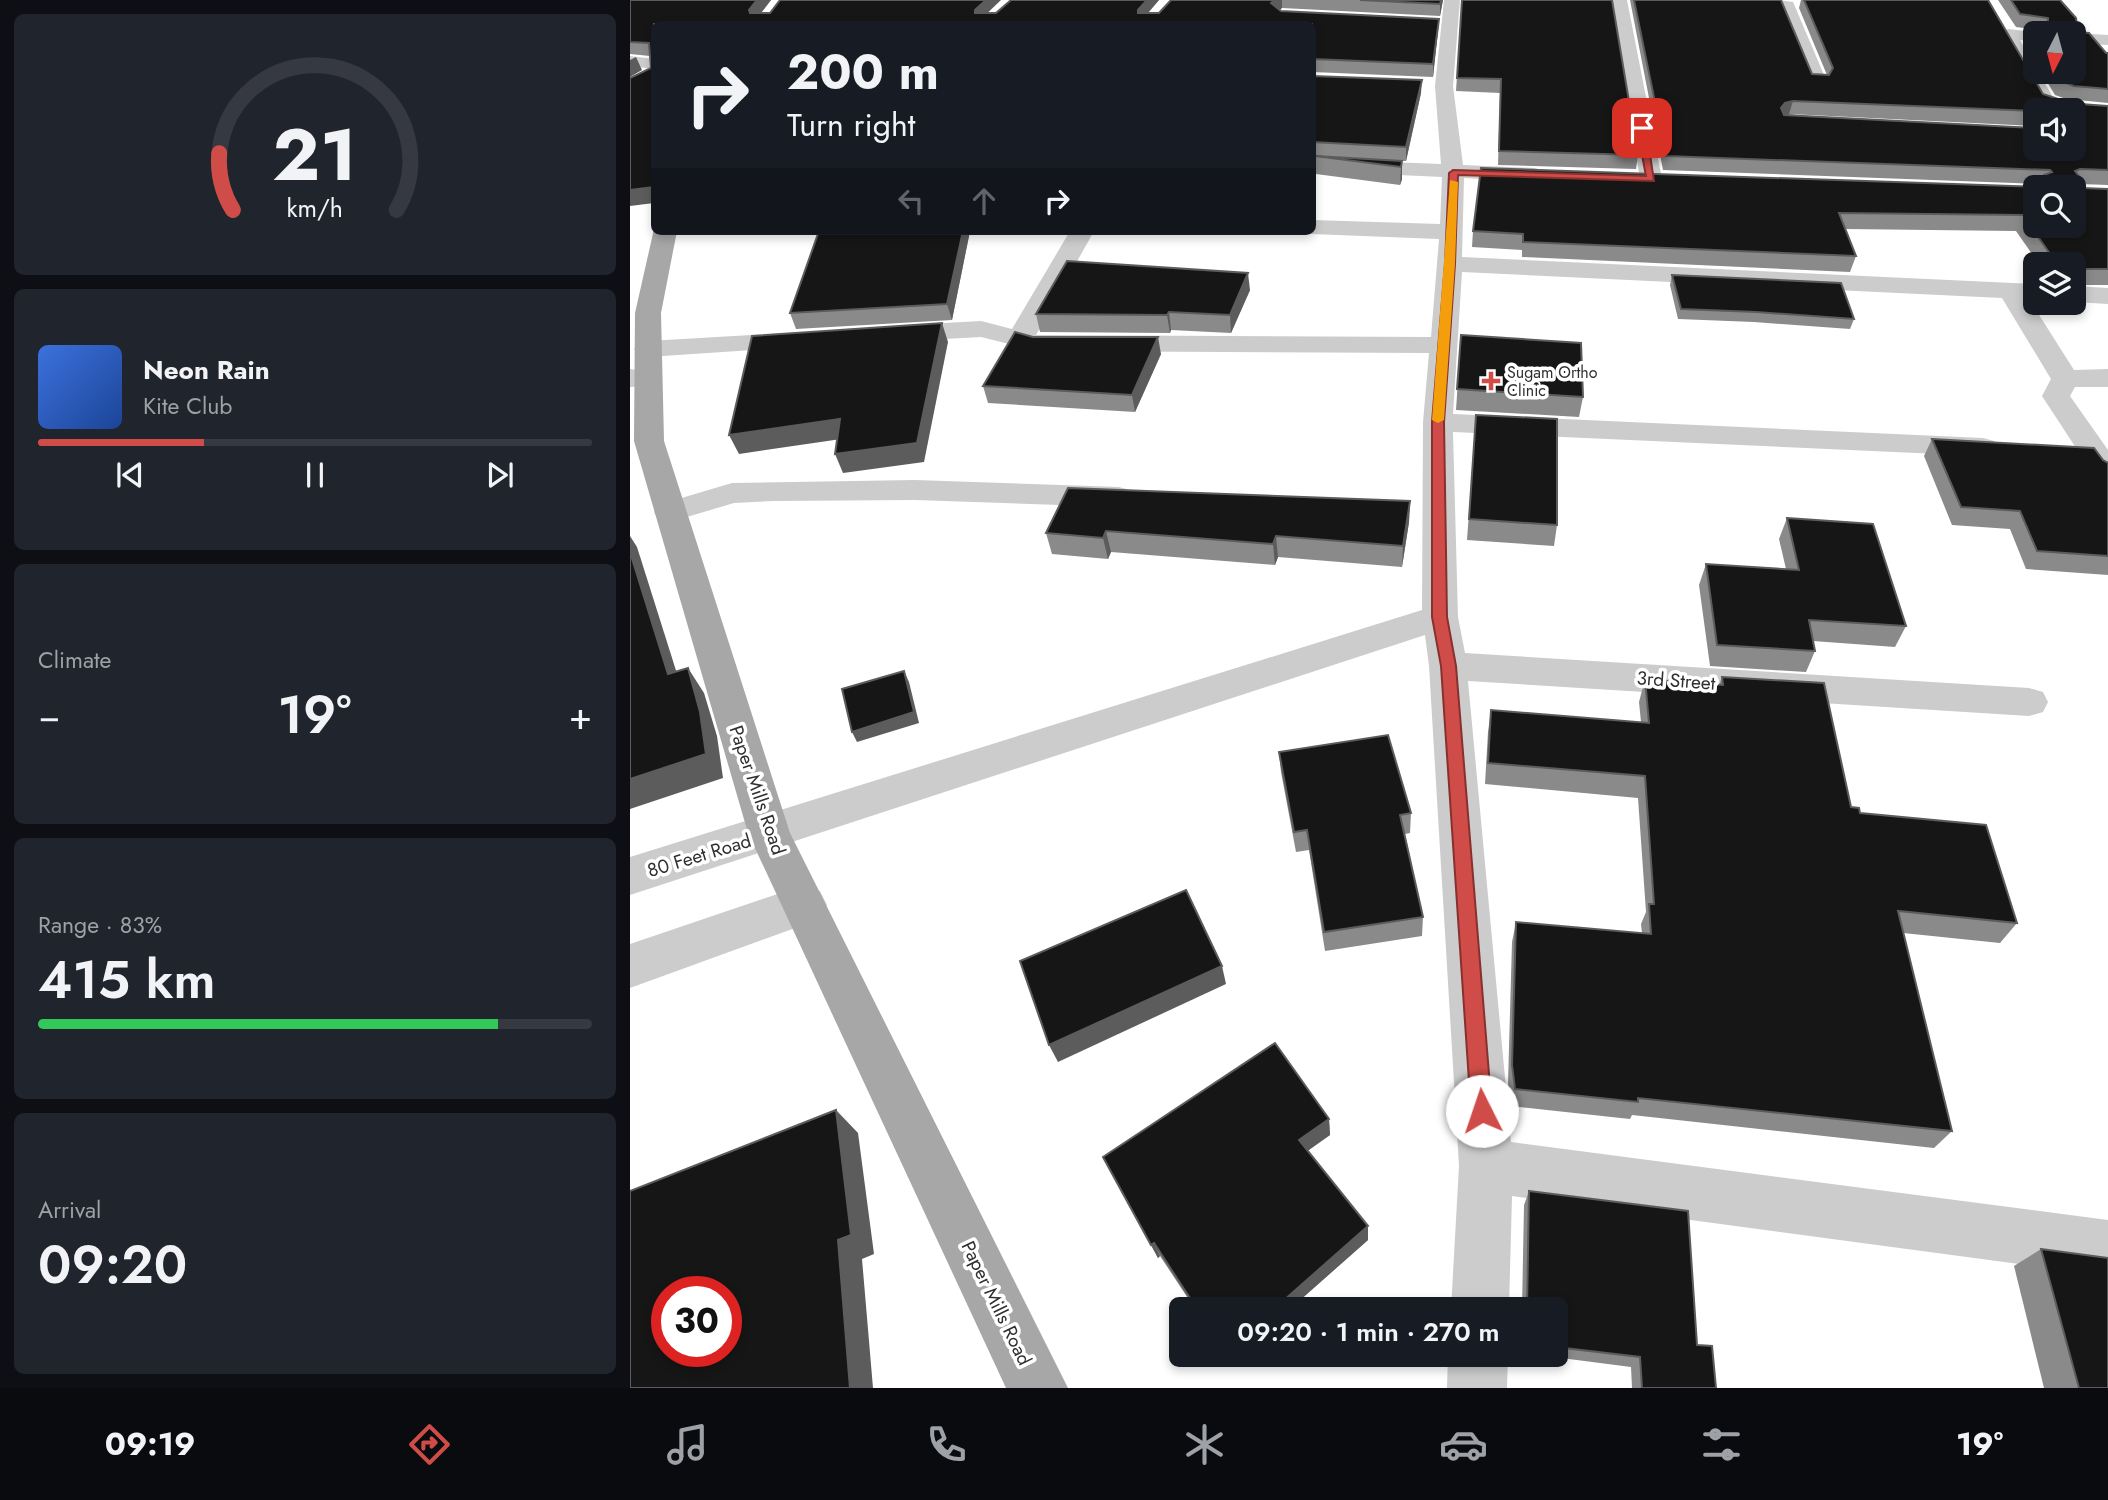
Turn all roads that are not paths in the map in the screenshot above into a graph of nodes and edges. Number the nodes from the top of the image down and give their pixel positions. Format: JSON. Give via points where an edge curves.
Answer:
{"nodes":[{"id":1,"x":1452,"y":0,"type":"edge"},
{"id":2,"x":1619,"y":0,"type":"edge"},
{"id":3,"x":1786,"y":2,"type":"edge"},
{"id":4,"x":2023,"y":33,"type":"edge"},
{"id":5,"x":2086,"y":39,"type":"edge"},
{"id":6,"x":2108,"y":40,"type":"edge"},
{"id":7,"x":630,"y":61,"type":"edge"},
{"id":8,"x":2023,"y":61,"type":"edge"},
{"id":9,"x":651,"y":64,"type":"edge"},
{"id":10,"x":1818,"y":82,"type":"edge"},
{"id":11,"x":2086,"y":111,"type":"edge"},
{"id":12,"x":2108,"y":112,"type":"edge"},
{"id":13,"x":2086,"y":113,"type":"edge"},
{"id":14,"x":2108,"y":135,"type":"edge"},
{"id":15,"x":1316,"y":165,"type":"edge"},
{"id":16,"x":1453,"y":173,"type":"junction"},
{"id":17,"x":1559,"y":176,"type":"edge"},
{"id":18,"x":1625,"y":178,"type":"edge"},
{"id":19,"x":1651,"y":179,"type":"junction"},
{"id":20,"x":1678,"y":180,"type":"edge"},
{"id":21,"x":1316,"y":228,"type":"edge"},
{"id":22,"x":664,"y":235,"type":"edge"},
{"id":23,"x":1080,"y":235,"type":"edge"},
{"id":24,"x":1451,"y":248,"type":"junction"},
{"id":25,"x":2023,"y":292,"type":"edge"},
{"id":26,"x":2086,"y":295,"type":"edge"},
{"id":27,"x":2108,"y":296,"type":"edge"},
{"id":28,"x":2034,"y":315,"type":"edge"},
{"id":29,"x":870,"y":336,"type":"edge"},
{"id":30,"x":829,"y":338,"type":"edge"},
{"id":31,"x":1020,"y":339,"type":"junction"},
{"id":32,"x":1444,"y":345,"type":"junction"},
{"id":33,"x":642,"y":369,"type":"edge"},
{"id":34,"x":2108,"y":378,"type":"edge"},
{"id":35,"x":2065,"y":379,"type":"junction"},
{"id":36,"x":1438,"y":422,"type":"junction"},
{"id":37,"x":2010,"y":448,"type":"edge"},
{"id":38,"x":2052,"y":450,"type":"edge"},
{"id":39,"x":2101,"y":463,"type":"edge"},
{"id":40,"x":1145,"y":498,"type":"edge"},
{"id":41,"x":670,"y":512,"type":"junction"},
{"id":42,"x":1440,"y":617,"type":"junction"},
{"id":43,"x":1448,"y":666,"type":"junction"},
{"id":44,"x":2029,"y":702,"type":"dead end"},
{"id":45,"x":768,"y":833,"type":"junction"},
{"id":46,"x":630,"y":876,"type":"edge"},
{"id":47,"x":804,"y":905,"type":"junction"},
{"id":48,"x":630,"y":966,"type":"edge"},
{"id":49,"x":1486,"y":1166,"type":"junction"},
{"id":50,"x":2108,"y":1248,"type":"edge"},
{"id":51,"x":1481,"y":1297,"type":"edge"},
{"id":52,"x":1478,"y":1367,"type":"edge"},
{"id":53,"x":1038,"y":1388,"type":"edge"},
{"id":54,"x":1477,"y":1388,"type":"edge"}],
"edges":[{"from":1,"to":16,"type":"street","via":[[1442,24],[1438,86]]},
{"from":2,"to":19,"type":"street"},
{"from":3,"to":10,"type":"street"},
{"from":4,"to":8,"type":"street","via":[[2005,28]]},
{"from":5,"to":6,"type":"street"},
{"from":7,"to":9,"type":"street"},
{"from":11,"to":12,"type":"street"},
{"from":13,"to":14,"type":"street"},
{"from":15,"to":16,"type":"street"},
{"from":16,"to":17,"type":"street"},
{"from":16,"to":24,"type":"street"},
{"from":18,"to":19,"type":"street"},
{"from":19,"to":20,"type":"street"},
{"from":21,"to":24,"type":"street"},
{"from":22,"to":33,"type":"main road","name":"Paper Mills Road"},
{"from":23,"to":31,"type":"street"},
{"from":24,"to":25,"type":"street"},
{"from":24,"to":32,"type":"street"},
{"from":26,"to":27,"type":"street"},
{"from":28,"to":35,"type":"street"},
{"from":29,"to":31,"type":"street","via":[[981,329]]},
{"from":30,"to":33,"type":"street"},
{"from":31,"to":32,"type":"street","via":[[1037,343]]},
{"from":32,"to":36,"type":"street"},
{"from":33,"to":41,"type":"main road","name":"Paper Mills Road","via":[[649,441]]},
{"from":34,"to":35,"type":"street"},
{"from":35,"to":39,"type":"street","via":[[2056,396]]},
{"from":36,"to":37,"type":"street"},
{"from":36,"to":42,"type":"street","via":[[1427,510]]},
{"from":38,"to":39,"type":"street"},
{"from":40,"to":41,"type":"street","via":[[915,490],[773,491],[732,494]]},
{"from":41,"to":45,"type":"main road","name":"Paper Mills Road"},
{"from":42,"to":43,"type":"street"},
{"from":42,"to":45,"type":"street","name":"80 Feet Road"},
{"from":43,"to":44,"type":"street","name":"3rd Street"},
{"from":43,"to":49,"type":"street"},
{"from":45,"to":46,"type":"street","name":"80 Feet Road"},
{"from":45,"to":47,"type":"main road","name":"Paper Mills Road"},
{"from":47,"to":48,"type":"street"},
{"from":47,"to":53,"type":"main road","name":"Paper Mills Road"},
{"from":49,"to":50,"type":"street"},
{"from":49,"to":51,"type":"street"},
{"from":52,"to":54,"type":"street"}]}
